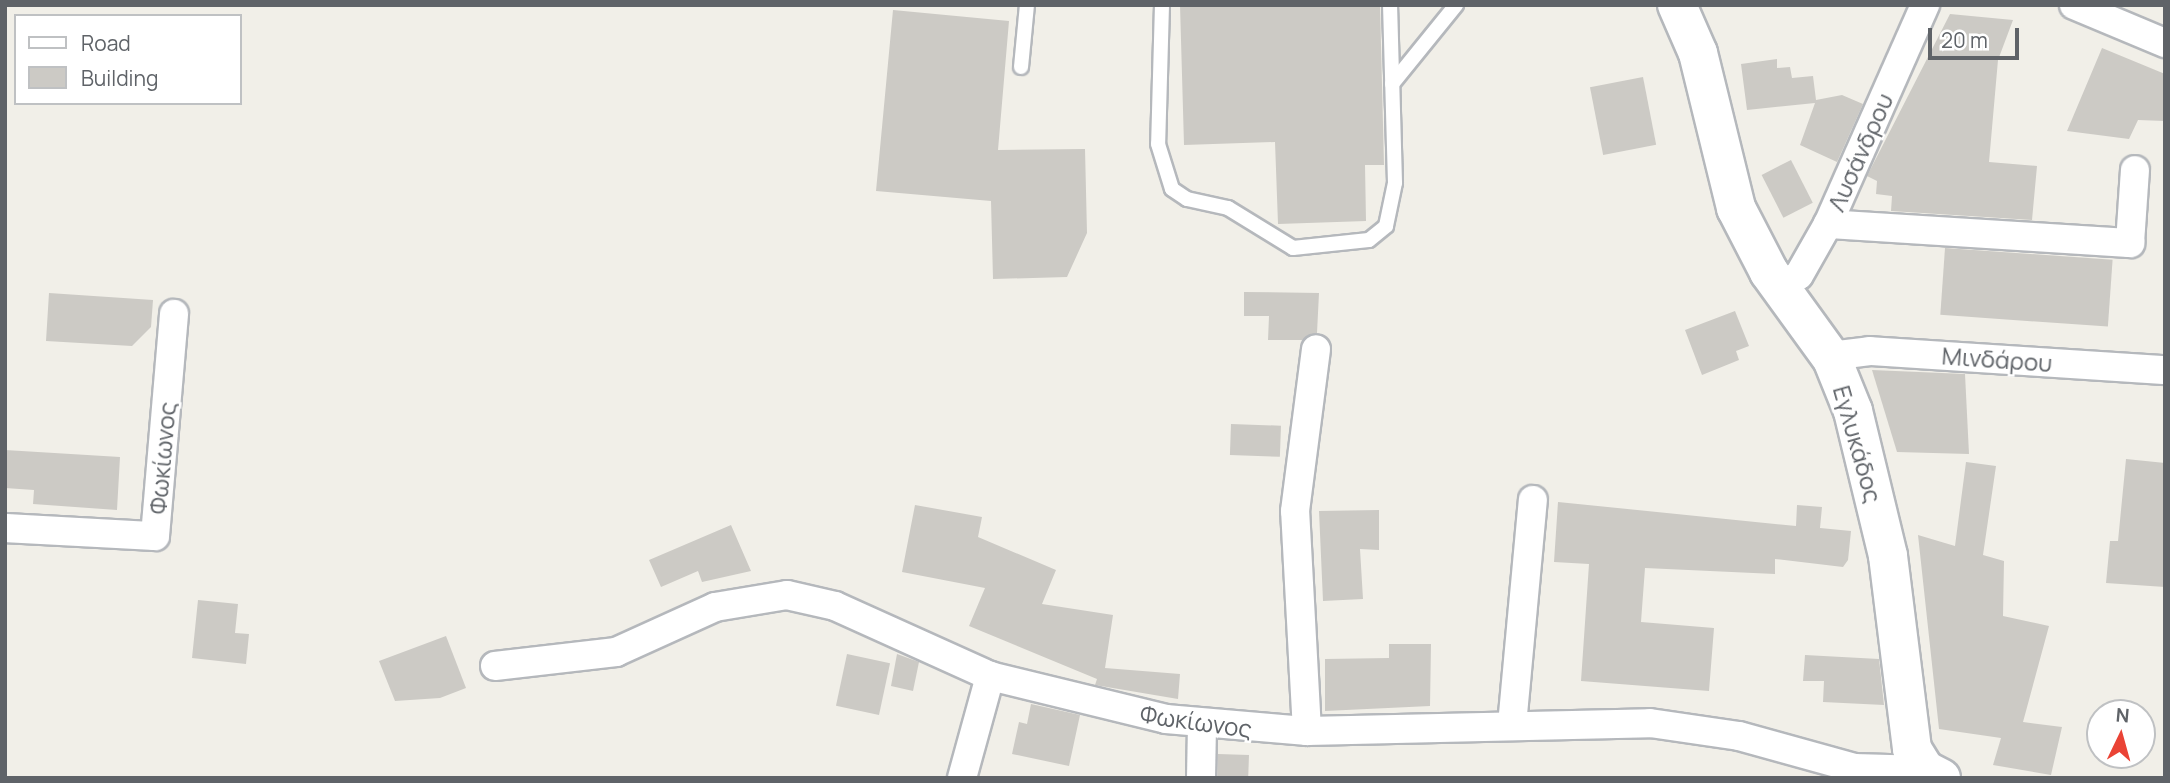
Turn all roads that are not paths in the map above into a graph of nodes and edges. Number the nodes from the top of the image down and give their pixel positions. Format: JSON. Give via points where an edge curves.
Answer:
{"nodes":[{"id":1,"x":1027,"y":5,"type":"edge"},
{"id":2,"x":1162,"y":5,"type":"edge"},
{"id":3,"x":1390,"y":5,"type":"edge"},
{"id":4,"x":1456,"y":5,"type":"edge"},
{"id":5,"x":1677,"y":5,"type":"edge"},
{"id":6,"x":1924,"y":5,"type":"edge"},
{"id":7,"x":2074,"y":5,"type":"edge"},
{"id":8,"x":2165,"y":43,"type":"edge"},
{"id":9,"x":1021,"y":67,"type":"dead end"},
{"id":10,"x":1392,"y":84,"type":"junction"},
{"id":11,"x":2135,"y":170,"type":"dead end"},
{"id":12,"x":1828,"y":224,"type":"junction"},
{"id":13,"x":1779,"y":287,"type":"junction"},
{"id":14,"x":174,"y":314,"type":"dead end"},
{"id":15,"x":1316,"y":349,"type":"dead end"},
{"id":16,"x":1830,"y":356,"type":"junction"},
{"id":17,"x":2165,"y":370,"type":"edge"},
{"id":18,"x":1533,"y":500,"type":"dead end"},
{"id":19,"x":5,"y":528,"type":"edge"},
{"id":20,"x":495,"y":666,"type":"dead end"},
{"id":21,"x":990,"y":676,"type":"junction"},
{"id":22,"x":1202,"y":724,"type":"junction"},
{"id":23,"x":1512,"y":725,"type":"junction"},
{"id":24,"x":1307,"y":731,"type":"junction"},
{"id":25,"x":1933,"y":774,"type":"edge"},
{"id":26,"x":962,"y":778,"type":"edge"},
{"id":27,"x":1201,"y":778,"type":"edge"}],
"edges":[{"from":1,"to":9,"type":"lane"},
{"from":2,"to":10,"type":"lane","via":[[1158,144],[1172,189],[1187,199],[1228,208],[1293,248],[1369,240],[1385,226],[1395,197]]},
{"from":3,"to":10,"type":"lane"},
{"from":4,"to":10,"type":"lane"},
{"from":5,"to":13,"type":"main road","name":"Εγλυκάδος","via":[[1705,78],[1728,188]]},
{"from":6,"to":12,"type":"street","name":"Λυσάνδρου"},
{"from":7,"to":8,"type":"street"},
{"from":11,"to":12,"type":"street","via":[[2130,243]]},
{"from":12,"to":13,"type":"street","name":"Λυσάνδρου","via":[[1799,275]]},
{"from":13,"to":16,"type":"main road","name":"Εγλυκάδος"},
{"from":14,"to":19,"type":"street","name":"Φωκίωνος","via":[[155,536]]},
{"from":15,"to":24,"type":"street","via":[[1295,511]]},
{"from":16,"to":17,"type":"street","name":"Μινδάρου","via":[[1870,351]]},
{"from":16,"to":25,"type":"main road","name":"Εγλυκάδος","via":[[1860,435],[1891,578],[1912,749]]},
{"from":18,"to":23,"type":"street"},
{"from":20,"to":21,"type":"street","name":"Φωκίωνος","via":[[616,652],[715,607],[787,595],[850,612]]},
{"from":21,"to":22,"type":"street","name":"Φωκίωνος","via":[[1094,705]]},
{"from":21,"to":26,"type":"street"},
{"from":22,"to":24,"type":"street","name":"Φωκίωνος"},
{"from":22,"to":27,"type":"street"},
{"from":23,"to":24,"type":"street","name":"Φωκίωνος"},
{"from":23,"to":25,"type":"street","name":"Φωκίωνος","via":[[1676,725],[1854,768]]}]}
